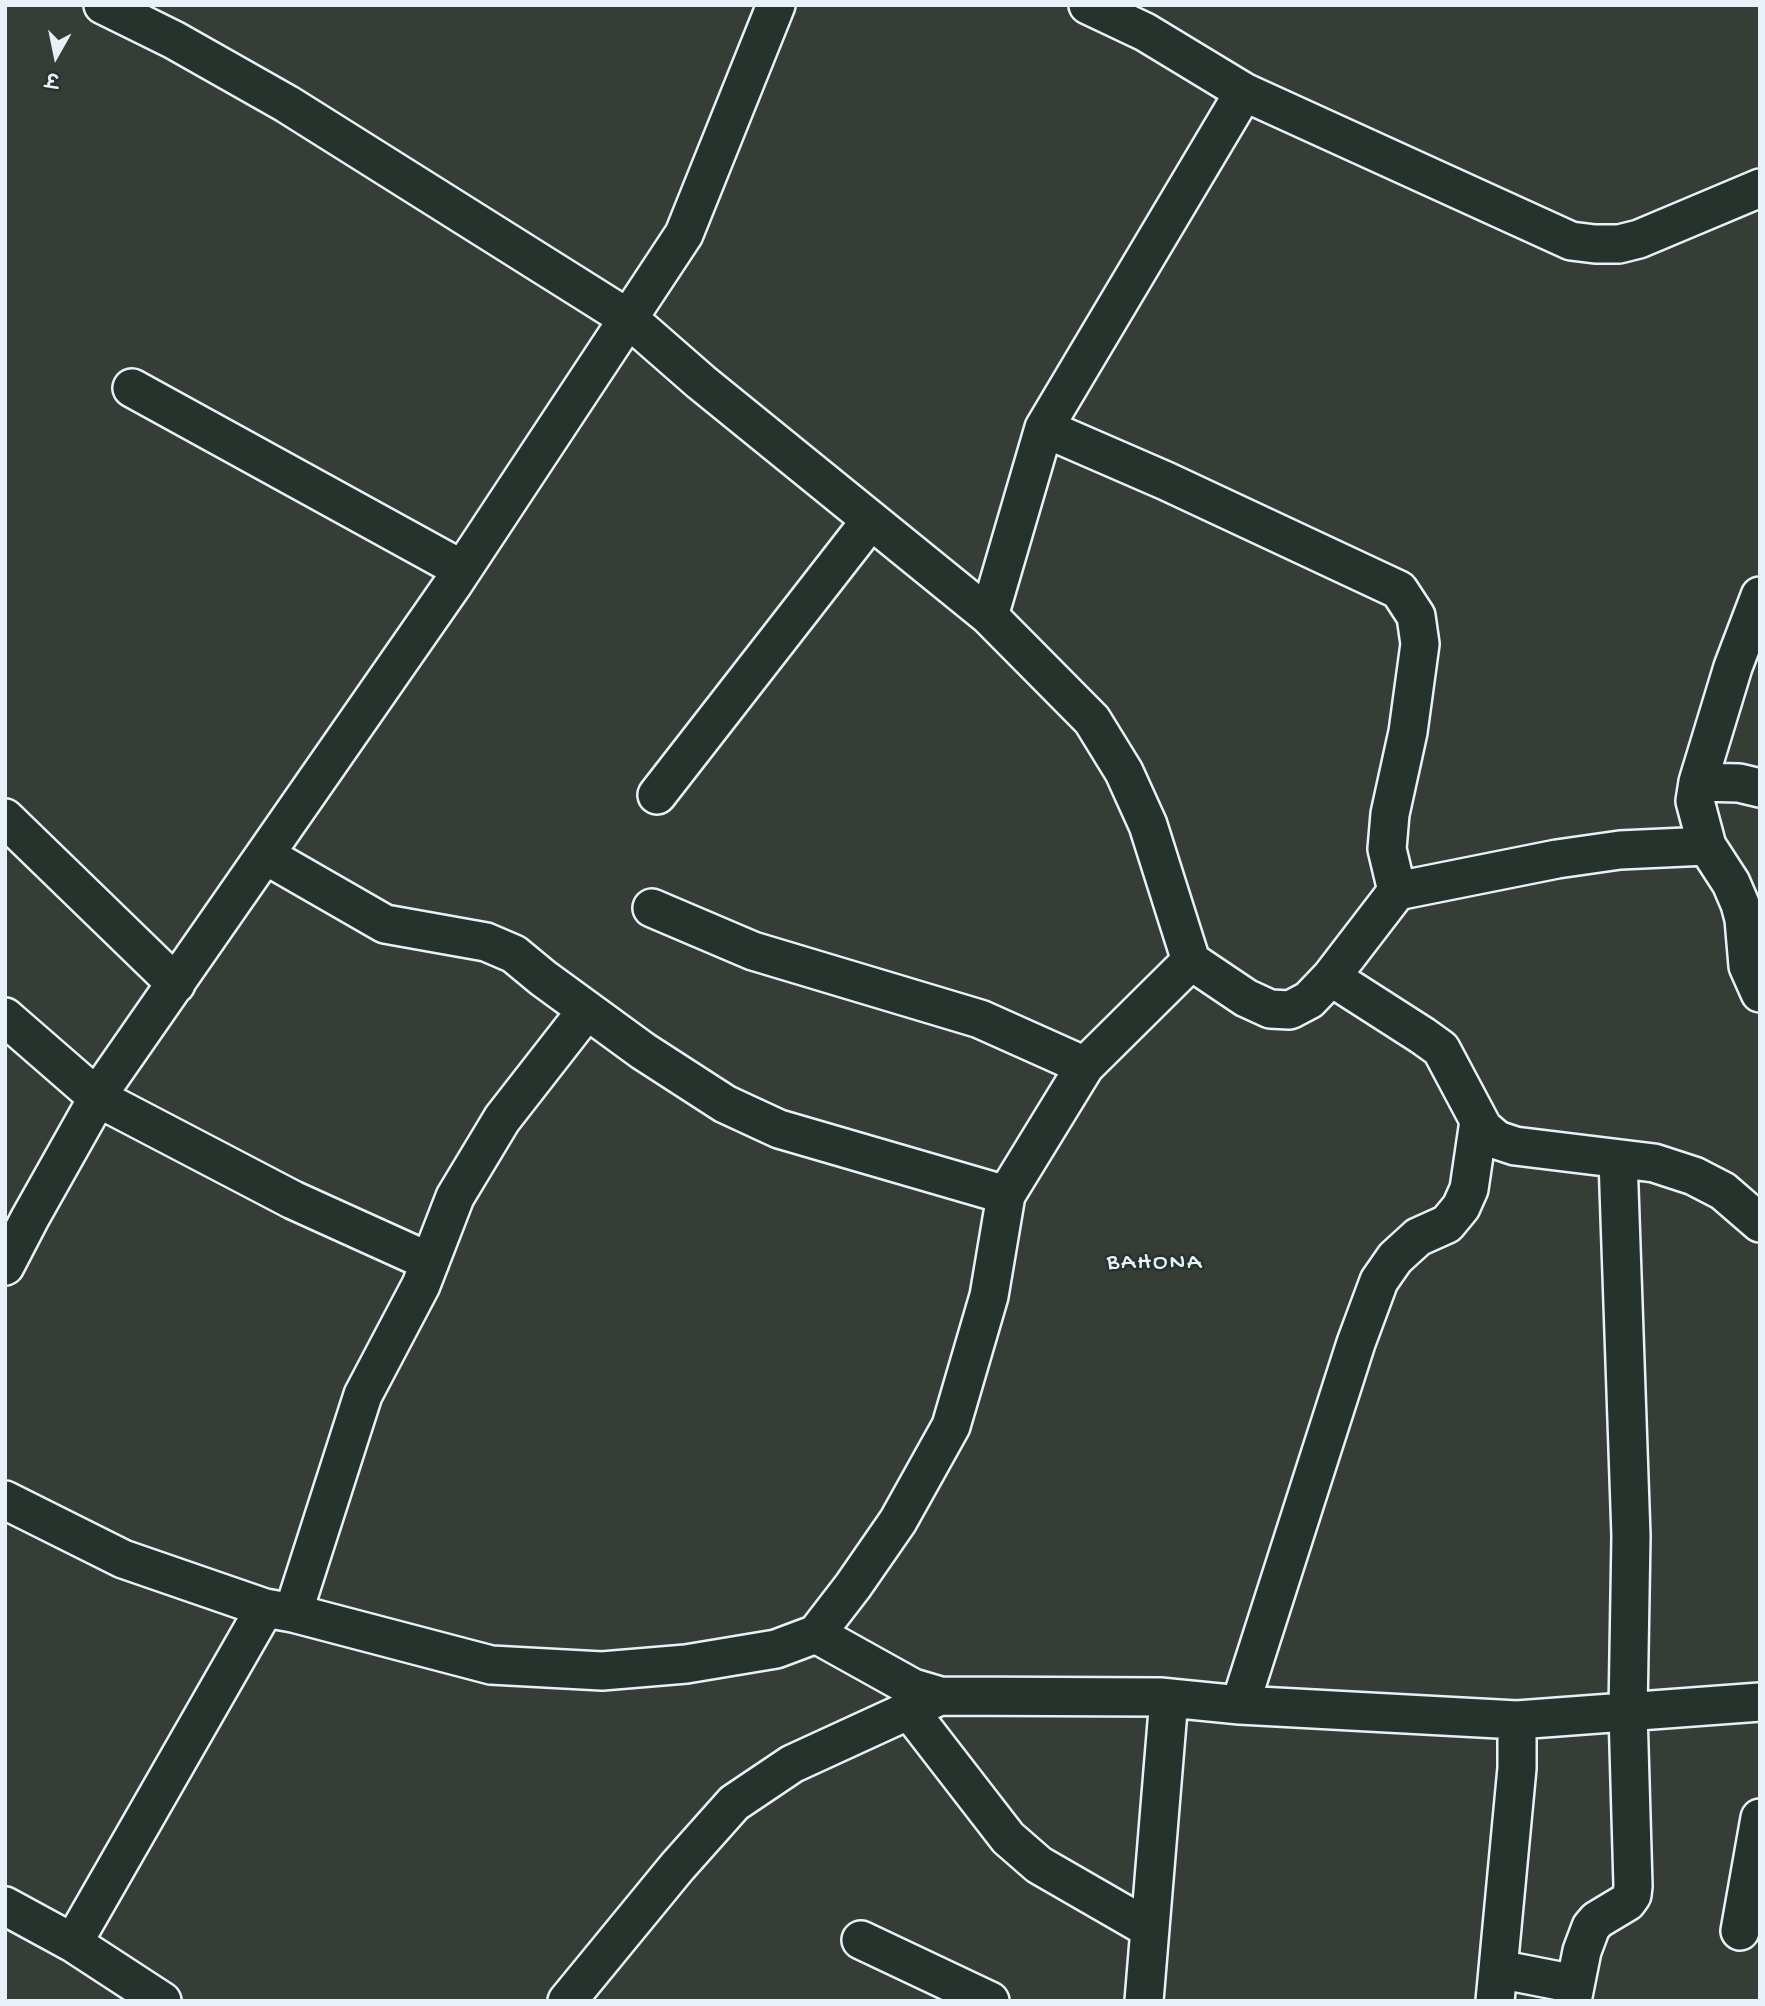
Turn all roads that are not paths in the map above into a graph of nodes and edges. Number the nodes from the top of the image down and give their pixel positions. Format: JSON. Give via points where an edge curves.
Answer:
{"nodes":[{"id":1,"x":103,"y":5,"type":"edge"},
{"id":2,"x":776,"y":5,"type":"edge"},
{"id":3,"x":1088,"y":5,"type":"edge"},
{"id":4,"x":1244,"y":92,"type":"junction"},
{"id":5,"x":1760,"y":188,"type":"edge"},
{"id":6,"x":629,"y":319,"type":"junction"},
{"id":7,"x":132,"y":388,"type":"dead end"},
{"id":8,"x":1044,"y":428,"type":"junction"},
{"id":9,"x":872,"y":520,"type":"junction"},
{"id":10,"x":461,"y":569,"type":"junction"},
{"id":11,"x":1760,"y":596,"type":"edge"},
{"id":12,"x":989,"y":615,"type":"junction"},
{"id":13,"x":1698,"y":782,"type":"junction"},
{"id":14,"x":1760,"y":788,"type":"edge"},
{"id":15,"x":657,"y":796,"type":"dead end"},
{"id":16,"x":5,"y":818,"type":"edge"},
{"id":17,"x":1707,"y":846,"type":"junction"},
{"id":18,"x":265,"y":855,"type":"junction"},
{"id":19,"x":1397,"y":891,"type":"junction"},
{"id":20,"x":652,"y":908,"type":"dead end"},
{"id":21,"x":1191,"y":961,"type":"junction"},
{"id":22,"x":1331,"y":977,"type":"junction"},
{"id":23,"x":176,"y":984,"type":"junction"},
{"id":24,"x":1760,"y":993,"type":"edge"},
{"id":25,"x":587,"y":1010,"type":"junction"},
{"id":26,"x":5,"y":1017,"type":"edge"},
{"id":27,"x":1085,"y":1066,"type":"junction"},
{"id":28,"x":98,"y":1098,"type":"junction"},
{"id":29,"x":1479,"y":1121,"type":"junction"},
{"id":30,"x":1618,"y":1159,"type":"junction"},
{"id":31,"x":1006,"y":1195,"type":"junction"},
{"id":32,"x":17,"y":1215,"type":"edge"},
{"id":33,"x":1760,"y":1223,"type":"edge"},
{"id":34,"x":430,"y":1262,"type":"junction"},
{"id":35,"x":5,"y":1266,"type":"edge"},
{"id":36,"x":5,"y":1500,"type":"edge"},
{"id":37,"x":279,"y":1611,"type":"junction"},
{"id":38,"x":816,"y":1634,"type":"junction"},
{"id":39,"x":1170,"y":1698,"type":"junction"},
{"id":40,"x":1760,"y":1702,"type":"edge"},
{"id":41,"x":924,"y":1703,"type":"junction"},
{"id":42,"x":1240,"y":1705,"type":"junction"},
{"id":43,"x":1628,"y":1712,"type":"junction"},
{"id":44,"x":1517,"y":1720,"type":"junction"},
{"id":45,"x":1760,"y":1818,"type":"edge"},
{"id":46,"x":5,"y":1906,"type":"edge"},
{"id":47,"x":1150,"y":1928,"type":"junction"},
{"id":48,"x":1740,"y":1931,"type":"dead end"},
{"id":49,"x":861,"y":1940,"type":"dead end"},
{"id":50,"x":73,"y":1944,"type":"junction"},
{"id":51,"x":1496,"y":1985,"type":"edge"},
{"id":52,"x":1574,"y":1993,"type":"edge"},
{"id":53,"x":162,"y":2001,"type":"edge"},
{"id":54,"x":567,"y":2001,"type":"edge"},
{"id":55,"x":990,"y":2001,"type":"edge"},
{"id":56,"x":1144,"y":2001,"type":"edge"}],
"edges":[{"from":1,"to":6,"type":"street","via":[[287,104]]},
{"from":2,"to":6,"type":"street","via":[[684,234]]},
{"from":3,"to":4,"type":"street","via":[[1145,32]]},
{"from":4,"to":5,"type":"street","via":[[1571,240],[1619,244],[1639,239]]},
{"from":4,"to":8,"type":"street"},
{"from":6,"to":9,"type":"street"},
{"from":6,"to":10,"type":"street"},
{"from":7,"to":10,"type":"street"},
{"from":8,"to":12,"type":"street"},
{"from":8,"to":19,"type":"street","via":[[1399,590],[1416,616],[1420,643],[1408,732],[1390,814],[1387,849]]},
{"from":9,"to":12,"type":"street"},
{"from":9,"to":15,"type":"street"},
{"from":10,"to":18,"type":"street"},
{"from":11,"to":13,"type":"street","via":[[1732,667]]},
{"from":12,"to":21,"type":"street","via":[[1092,720],[1124,772],[1148,825]]},
{"from":13,"to":14,"type":"street"},
{"from":13,"to":17,"type":"street","via":[[1695,801]]},
{"from":16,"to":23,"type":"street"},
{"from":17,"to":19,"type":"street","via":[[1620,850],[1557,859]]},
{"from":17,"to":24,"type":"street","via":[[1740,904],[1748,966]]},
{"from":18,"to":23,"type":"street"},
{"from":18,"to":25,"type":"street","via":[[385,923],[485,942],[514,954]]},
{"from":19,"to":22,"type":"street"},
{"from":20,"to":27,"type":"street","via":[[752,951],[980,1019]]},
{"from":21,"to":22,"type":"street","via":[[1270,1009],[1290,1010],[1309,1000]]},
{"from":21,"to":27,"type":"street"},
{"from":22,"to":29,"type":"street","via":[[1441,1049]]},
{"from":23,"to":28,"type":"street"},
{"from":25,"to":31,"type":"street","via":[[725,1104],[779,1129]]},
{"from":25,"to":34,"type":"street","via":[[502,1119],[455,1197]]},
{"from":26,"to":28,"type":"street"},
{"from":27,"to":31,"type":"street"},
{"from":28,"to":32,"type":"street"},
{"from":28,"to":34,"type":"street","via":[[293,1200]]},
{"from":29,"to":30,"type":"street","via":[[1497,1140],[1515,1146]]},
{"from":29,"to":42,"type":"street","via":[[1469,1189],[1461,1206],[1447,1224],[1418,1237],[1395,1258],[1379,1281]]},
{"from":30,"to":33,"type":"street","via":[[1654,1163],[1694,1176],[1723,1191]]},
{"from":30,"to":43,"type":"street","via":[[1631,1536]]},
{"from":31,"to":38,"type":"street","via":[[989,1296],[951,1426],[898,1521]]},
{"from":32,"to":35,"type":"street"},
{"from":34,"to":37,"type":"street","via":[[363,1395]]},
{"from":36,"to":37,"type":"street","via":[[123,1559]]},
{"from":37,"to":38,"type":"street","via":[[491,1665],[602,1671],[776,1649]]},
{"from":37,"to":50,"type":"street"},
{"from":38,"to":41,"type":"street","via":[[913,1688]]},
{"from":39,"to":41,"type":"street"},
{"from":39,"to":42,"type":"street"},
{"from":39,"to":47,"type":"street"},
{"from":40,"to":43,"type":"street"},
{"from":41,"to":47,"type":"street","via":[[1008,1838],[1040,1865]]},
{"from":41,"to":54,"type":"street","via":[[792,1764],[734,1803]]},
{"from":42,"to":44,"type":"street"},
{"from":43,"to":44,"type":"street"},
{"from":43,"to":52,"type":"street","via":[[1632,1895],[1591,1927]]},
{"from":44,"to":51,"type":"street","via":[[1517,1768]]},
{"from":45,"to":48,"type":"street"},
{"from":46,"to":50,"type":"street"},
{"from":47,"to":56,"type":"street"},
{"from":49,"to":55,"type":"street"},
{"from":50,"to":53,"type":"street"},
{"from":51,"to":52,"type":"street"}]}
